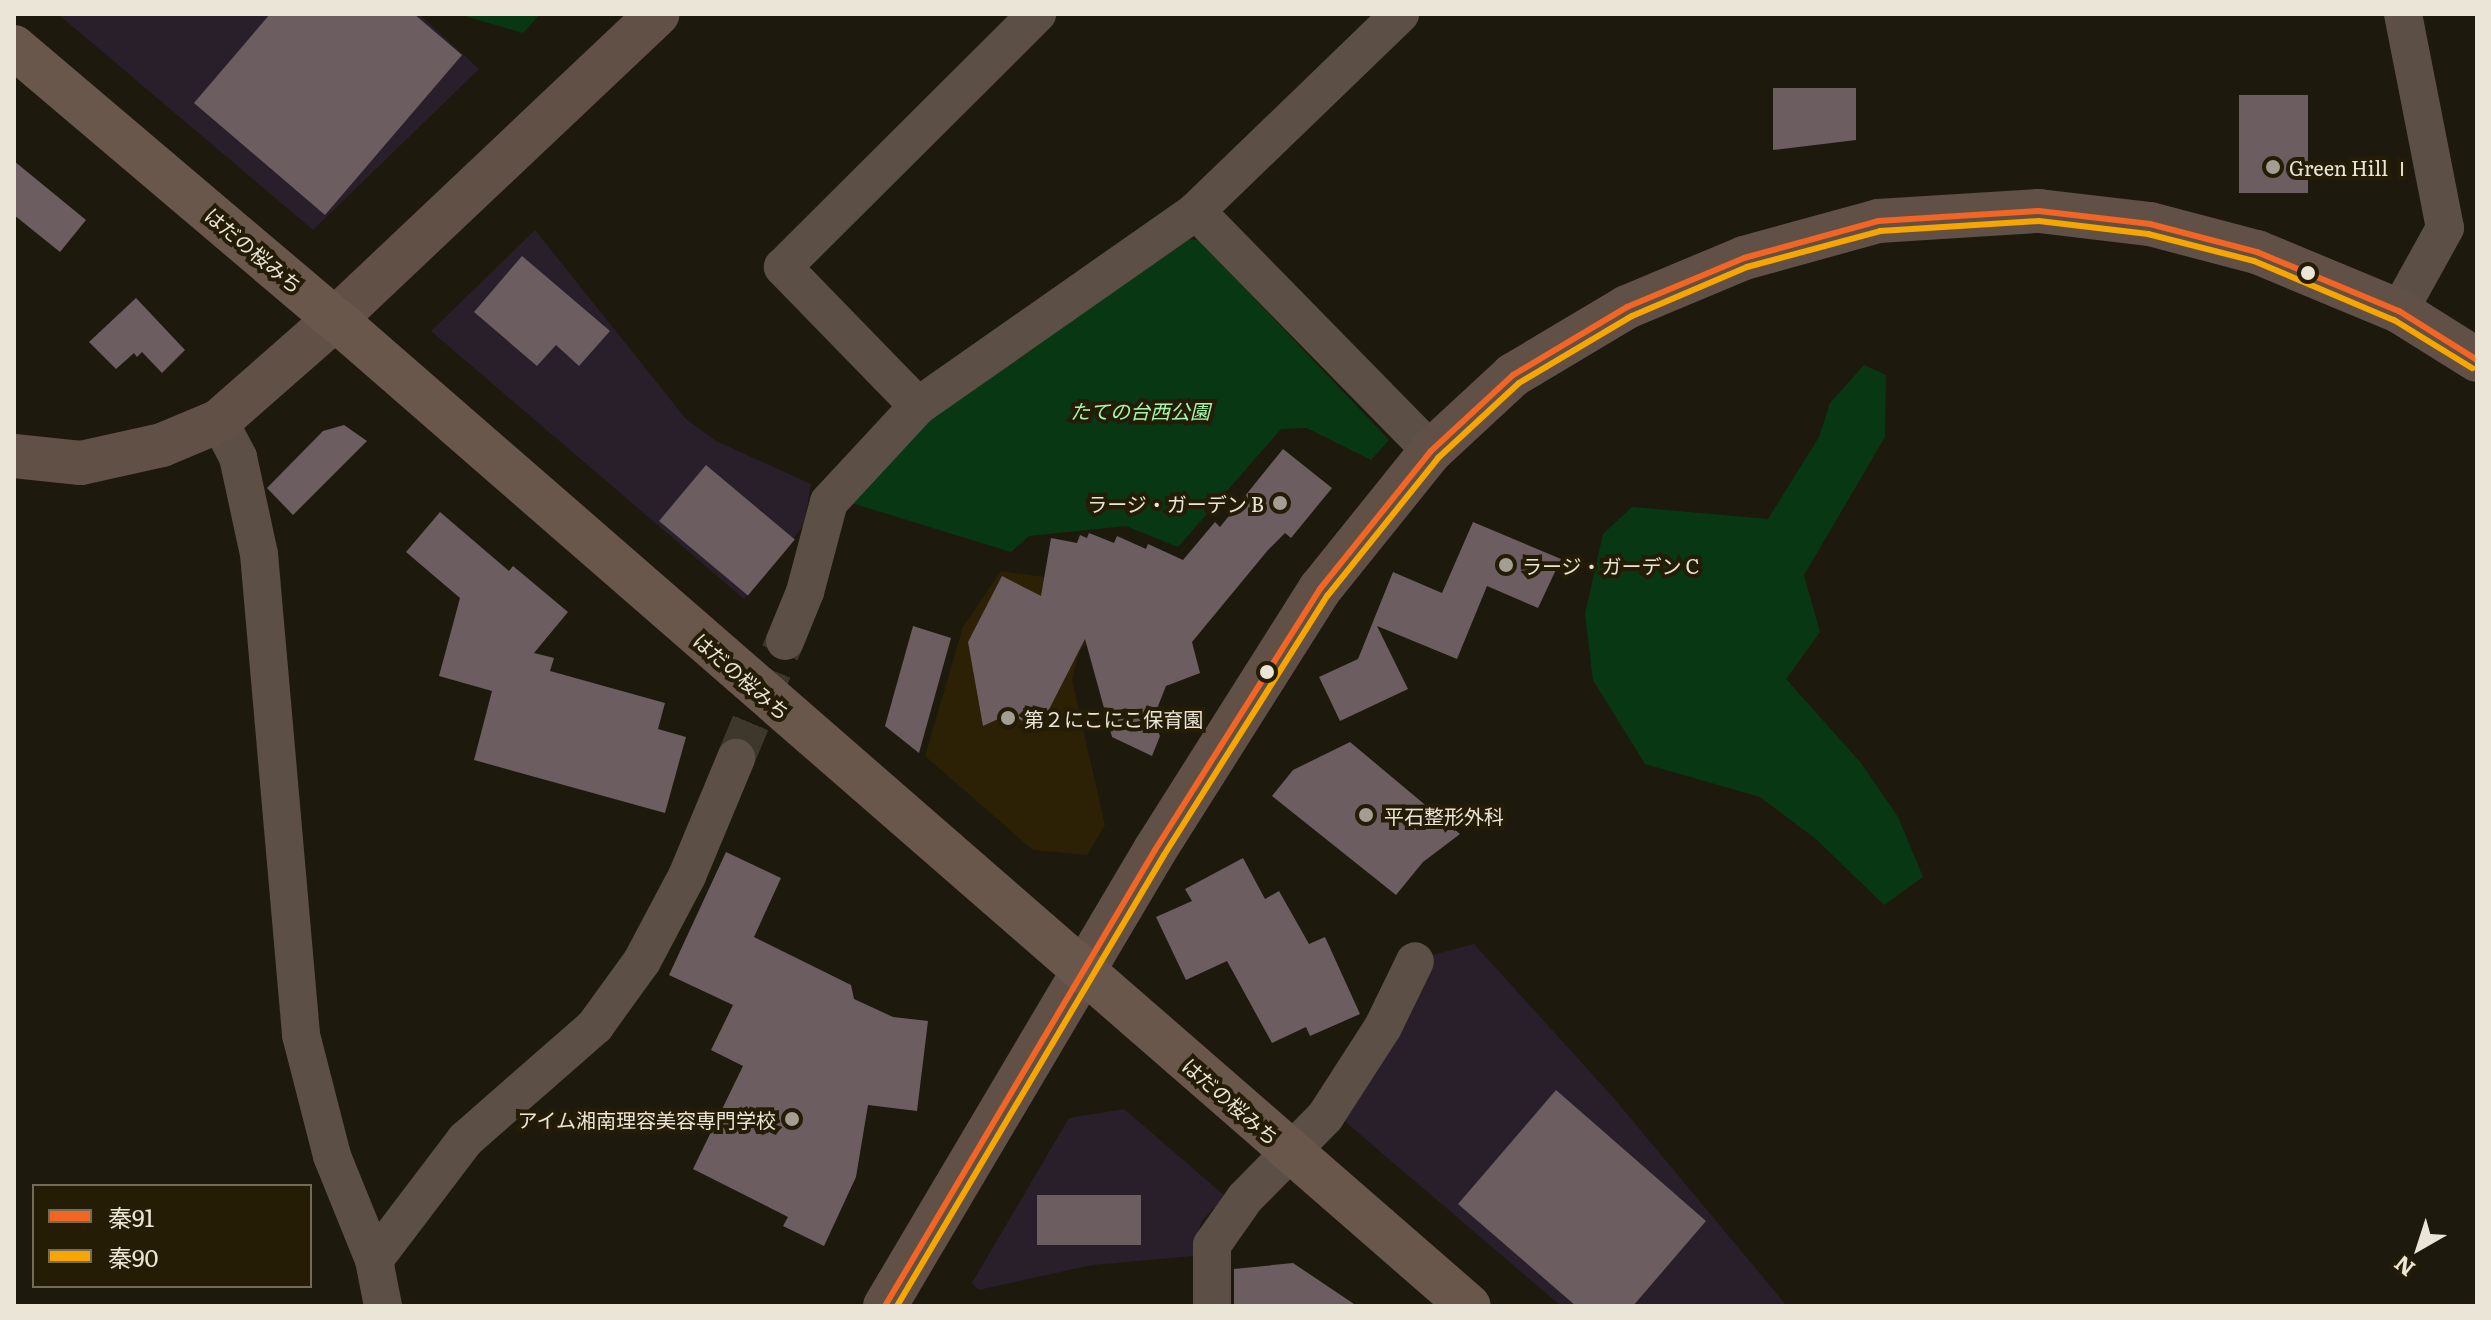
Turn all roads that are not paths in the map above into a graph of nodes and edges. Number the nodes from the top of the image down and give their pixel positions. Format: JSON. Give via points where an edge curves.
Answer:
{"nodes":[{"id":1,"x":658,"y":14,"type":"edge"},
{"id":2,"x":1037,"y":14,"type":"edge"},
{"id":3,"x":1400,"y":14,"type":"edge"},
{"id":4,"x":2403,"y":14,"type":"edge"},
{"id":5,"x":14,"y":47,"type":"edge"},
{"id":6,"x":1196,"y":211,"type":"junction"},
{"id":7,"x":2399,"y":311,"type":"junction"},
{"id":8,"x":335,"y":319,"type":"junction"},
{"id":9,"x":2477,"y":360,"type":"edge"},
{"id":10,"x":918,"y":406,"type":"junction"},
{"id":11,"x":219,"y":421,"type":"junction"},
{"id":12,"x":1431,"y":451,"type":"junction"},
{"id":13,"x":14,"y":456,"type":"edge"},
{"id":14,"x":785,"y":641,"type":"tunnel mouth"},
{"id":15,"x":736,"y":758,"type":"tunnel mouth"},
{"id":16,"x":1415,"y":961,"type":"dead end"},
{"id":17,"x":1082,"y":973,"type":"junction"},
{"id":18,"x":1291,"y":1152,"type":"junction"},
{"id":19,"x":374,"y":1260,"type":"junction"},
{"id":20,"x":383,"y":1306,"type":"edge"},
{"id":21,"x":885,"y":1306,"type":"edge"},
{"id":22,"x":1212,"y":1306,"type":"edge"},
{"id":23,"x":1469,"y":1306,"type":"edge"}],
"edges":[{"from":1,"to":8,"type":"street"},
{"from":2,"to":10,"type":"street","via":[[783,267]]},
{"from":3,"to":6,"type":"street"},
{"from":4,"to":7,"type":"street","via":[[2445,228]]},
{"from":5,"to":8,"type":"main road","name":"はだの桜みち"},
{"from":6,"to":10,"type":"street"},
{"from":6,"to":12,"type":"street"},
{"from":7,"to":9,"type":"street"},
{"from":7,"to":12,"type":"street","via":[[2257,252],[2150,224],[2039,211],[1878,221],[1744,258],[1627,307],[1513,375]]},
{"from":8,"to":11,"type":"street"},
{"from":8,"to":17,"type":"main road","name":"はだの桜みち"},
{"from":10,"to":14,"type":"street","via":[[829,502],[805,592]]},
{"from":11,"to":13,"type":"street","via":[[162,445],[81,463]]},
{"from":11,"to":19,"type":"street","via":[[243,471],[259,554],[301,1035],[332,1156]]},
{"from":12,"to":17,"type":"street","via":[[1320,589]]},
{"from":15,"to":19,"type":"street","via":[[687,876],[642,961],[595,1026],[465,1140],[393,1242]]},
{"from":16,"to":18,"type":"street","via":[[1383,1027],[1325,1117]]},
{"from":17,"to":18,"type":"main road","name":"はだの桜みち"},
{"from":17,"to":21,"type":"street"},
{"from":18,"to":22,"type":"street","via":[[1245,1198],[1212,1245]]},
{"from":18,"to":23,"type":"main road","name":"はだの桜みち"},
{"from":19,"to":20,"type":"street"}]}
